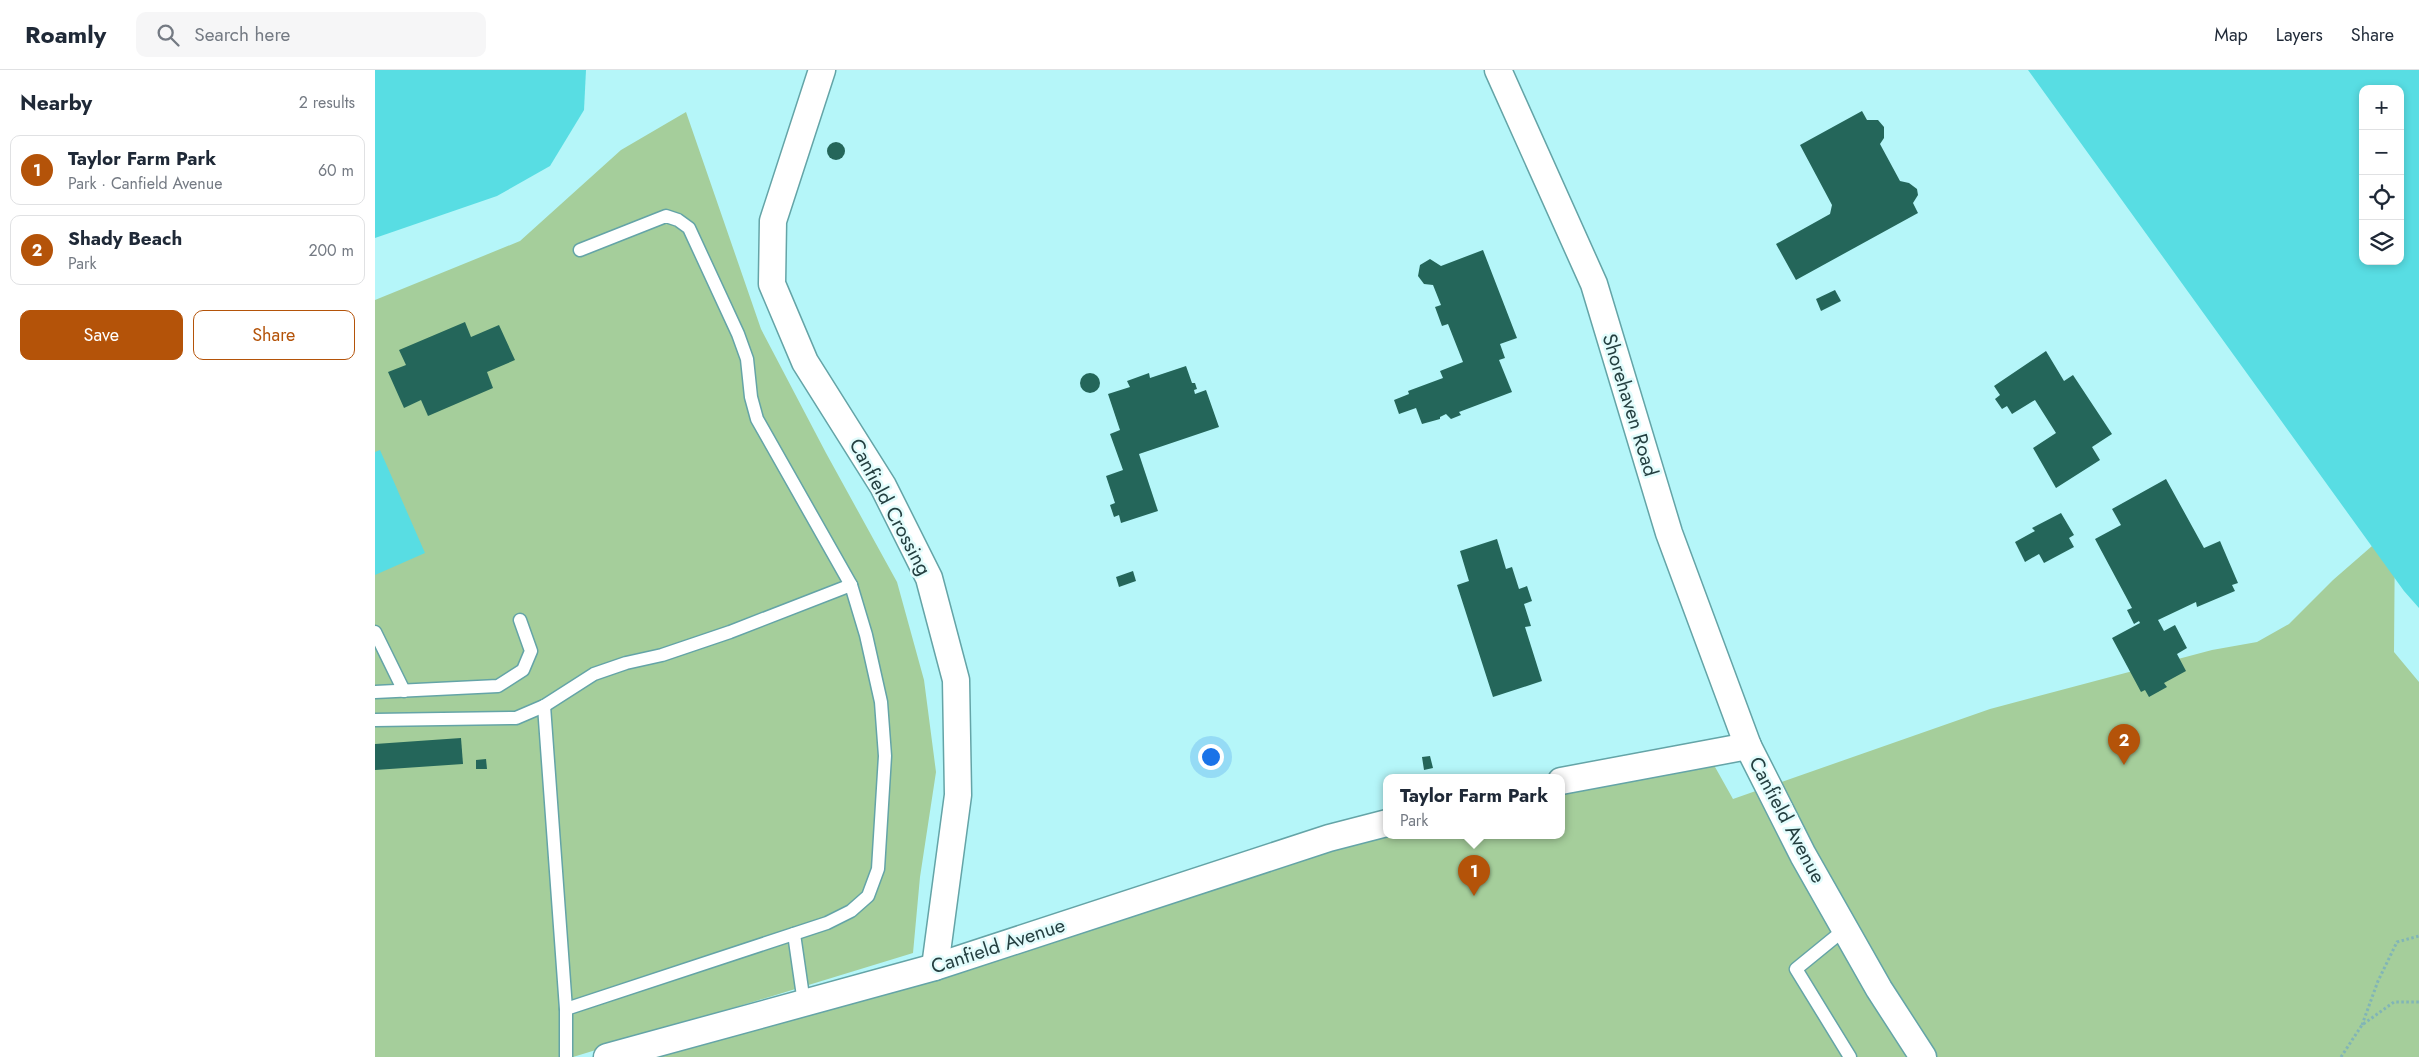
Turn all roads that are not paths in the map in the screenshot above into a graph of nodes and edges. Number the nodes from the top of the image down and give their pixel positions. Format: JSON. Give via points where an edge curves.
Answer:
{"nodes":[{"id":1,"x":822,"y":70,"type":"edge"},
{"id":2,"x":1498,"y":70,"type":"edge"},
{"id":3,"x":580,"y":250,"type":"dead end"},
{"id":4,"x":851,"y":585,"type":"junction"},
{"id":5,"x":520,"y":620,"type":"dead end"},
{"id":6,"x":375,"y":632,"type":"edge"},
{"id":7,"x":404,"y":691,"type":"junction"},
{"id":8,"x":375,"y":692,"type":"edge"},
{"id":9,"x":544,"y":706,"type":"junction"},
{"id":10,"x":375,"y":720,"type":"edge"},
{"id":11,"x":1748,"y":746,"type":"junction"},
{"id":12,"x":1565,"y":780,"type":"edge"},
{"id":13,"x":1383,"y":824,"type":"edge"},
{"id":14,"x":1845,"y":929,"type":"junction"},
{"id":15,"x":794,"y":934,"type":"junction"},
{"id":16,"x":935,"y":967,"type":"junction"},
{"id":17,"x":804,"y":1003,"type":"junction"},
{"id":18,"x":566,"y":1009,"type":"junction"},
{"id":19,"x":567,"y":1057,"type":"edge"},
{"id":20,"x":607,"y":1057,"type":"edge"},
{"id":21,"x":1850,"y":1057,"type":"edge"},
{"id":22,"x":1923,"y":1057,"type":"edge"}],
"edges":[{"from":1,"to":16,"type":"street","name":"Canfield Crossing","via":[[773,221],[772,284],[805,362],[883,486],[929,578],[956,680],[959,795]]},
{"from":2,"to":11,"type":"street","name":"Shorehaven Road","via":[[1594,284],[1669,533]]},
{"from":3,"to":4,"type":"lane","via":[[666,216],[689,228],[747,359],[757,420]]},
{"from":4,"to":9,"type":"lane","via":[[730,632],[594,674]]},
{"from":4,"to":15,"type":"lane","via":[[881,702],[885,756],[878,868],[867,896],[851,911]]},
{"from":5,"to":7,"type":"lane","via":[[531,650],[523,670],[498,686]]},
{"from":6,"to":7,"type":"lane"},
{"from":7,"to":8,"type":"lane"},
{"from":9,"to":10,"type":"lane","via":[[516,718]]},
{"from":9,"to":18,"type":"lane"},
{"from":11,"to":12,"type":"street","name":"Canfield Avenue"},
{"from":11,"to":14,"type":"street","name":"Canfield Avenue"},
{"from":13,"to":16,"type":"street","name":"Canfield Avenue","via":[[1329,838]]},
{"from":14,"to":21,"type":"lane","via":[[1797,969]]},
{"from":14,"to":22,"type":"street","name":"Canfield Avenue"},
{"from":15,"to":17,"type":"lane"},
{"from":15,"to":18,"type":"lane"},
{"from":16,"to":17,"type":"street","name":"Canfield Avenue"},
{"from":17,"to":20,"type":"street","name":"Canfield Avenue"},
{"from":18,"to":19,"type":"lane"}]}
